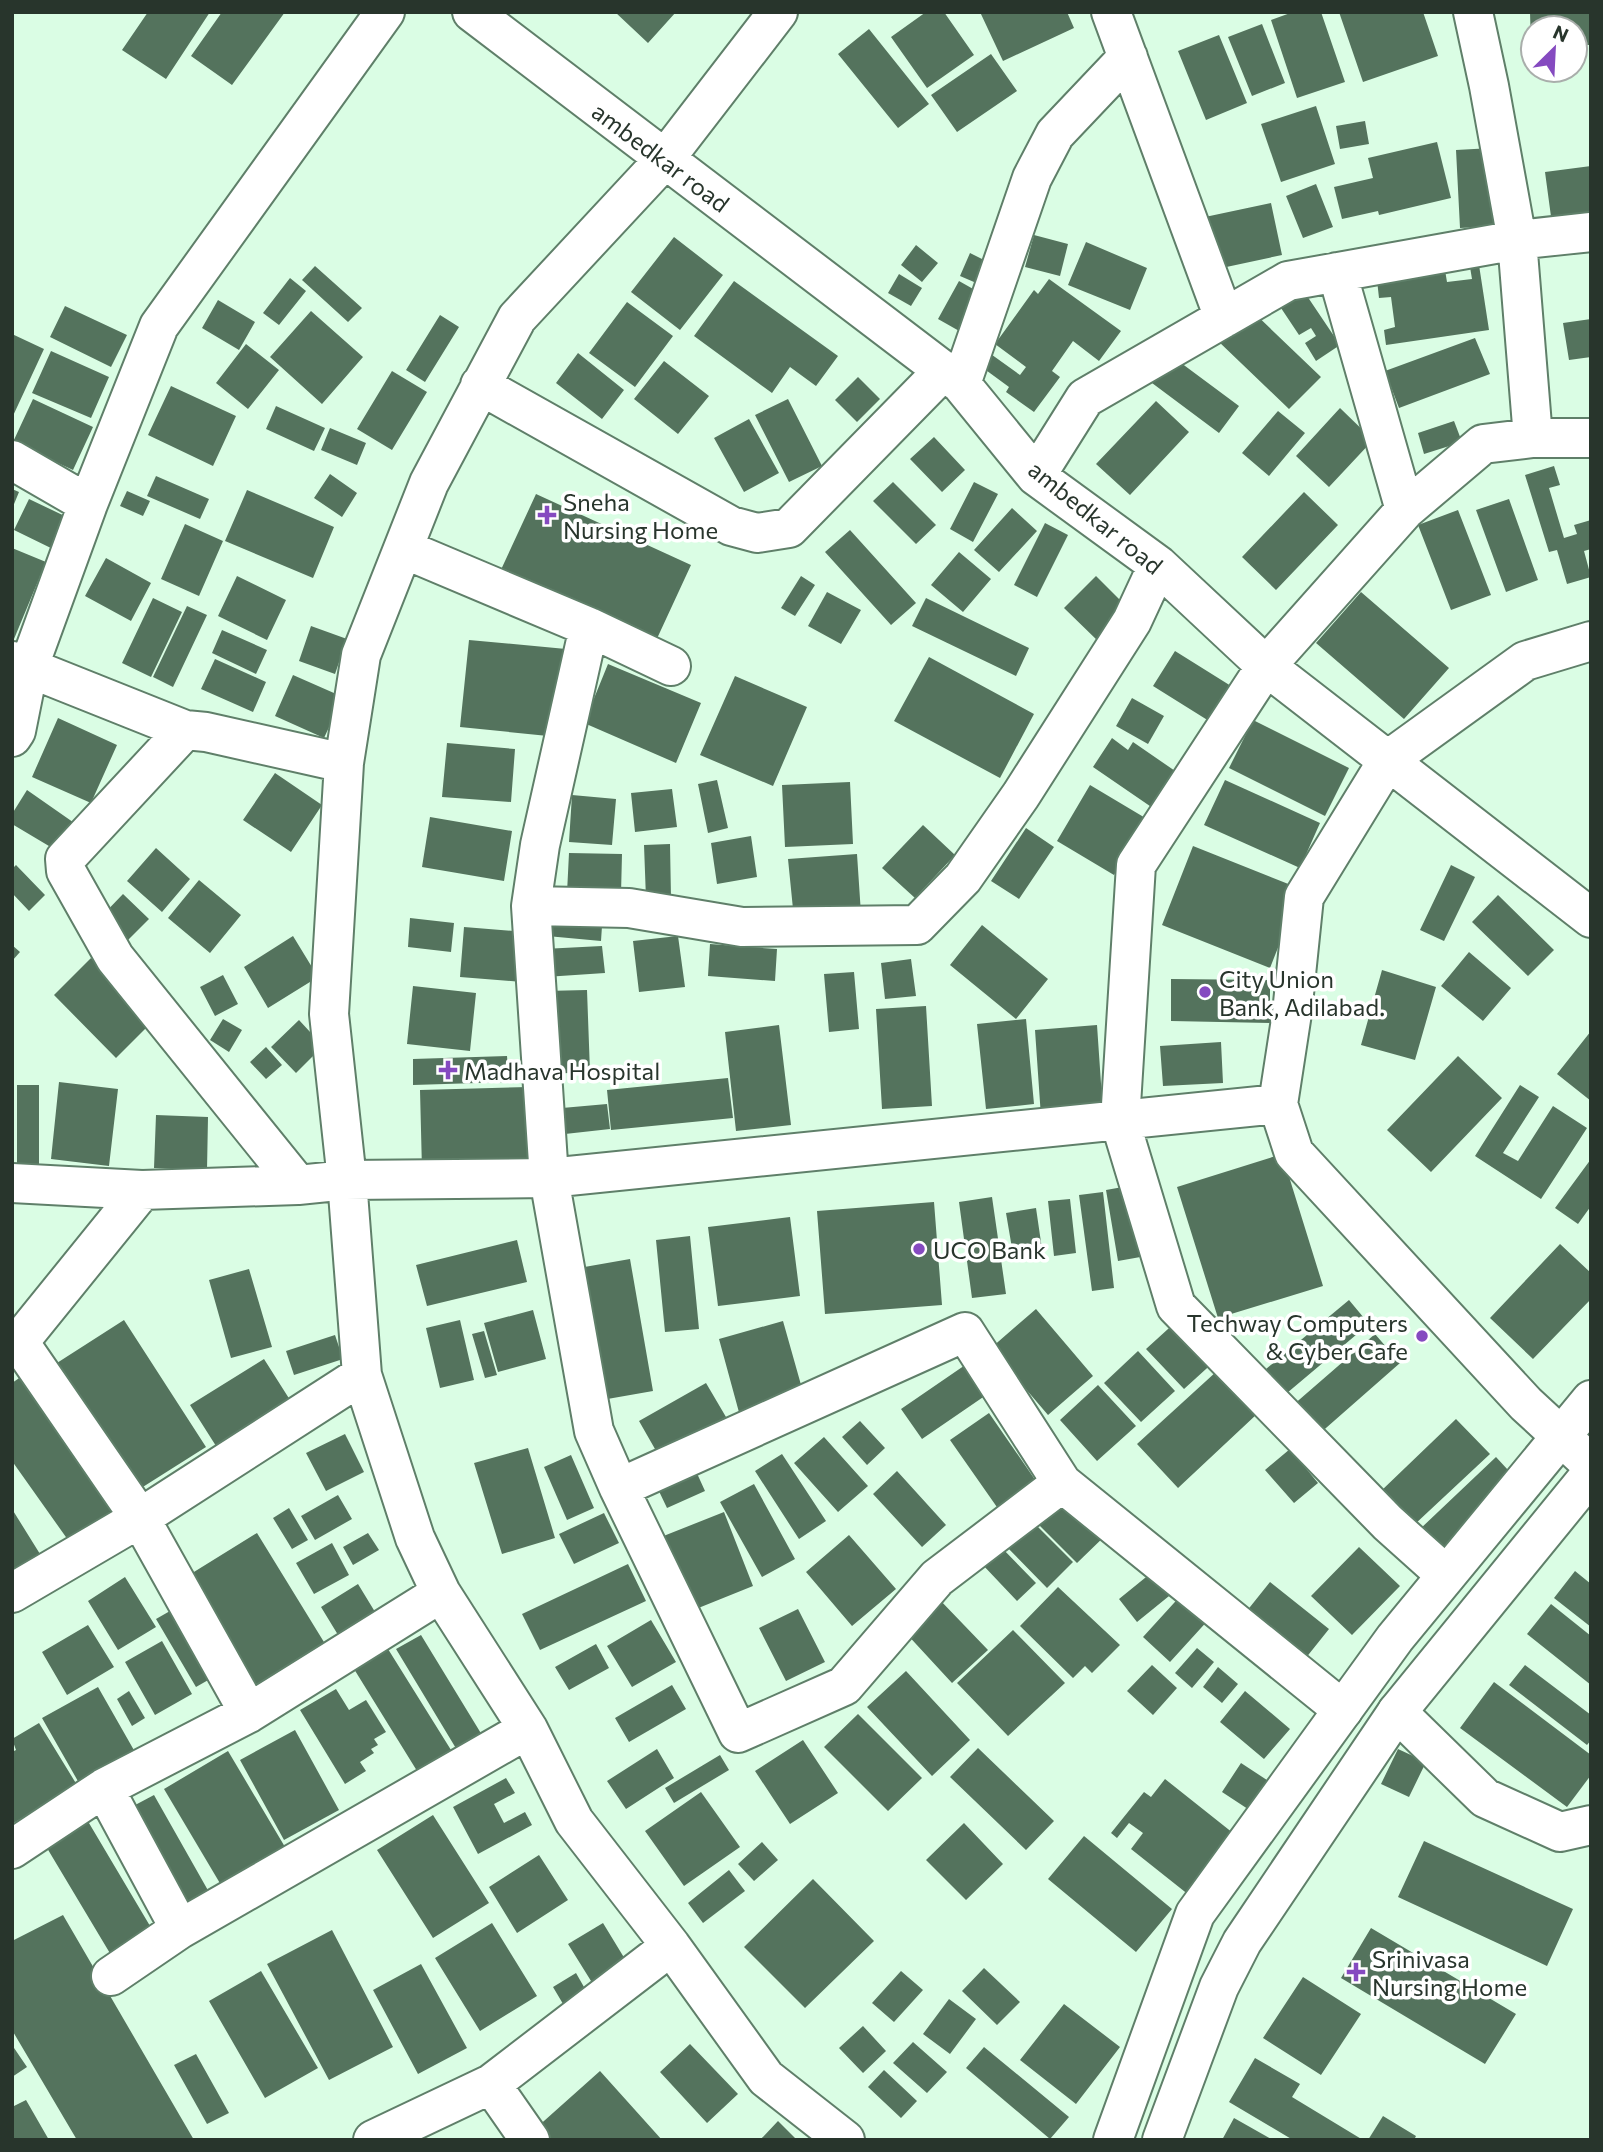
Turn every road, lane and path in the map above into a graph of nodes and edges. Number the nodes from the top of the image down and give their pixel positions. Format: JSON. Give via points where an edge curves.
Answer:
{"nodes":[{"id":1,"x":385,"y":12,"type":"edge"},
{"id":2,"x":778,"y":12,"type":"edge"},
{"id":3,"x":1111,"y":12,"type":"edge"},
{"id":4,"x":1473,"y":12,"type":"edge"},
{"id":5,"x":491,"y":17,"type":"edge"},
{"id":6,"x":1128,"y":57,"type":"junction"},
{"id":7,"x":664,"y":160,"type":"junction"},
{"id":8,"x":1591,"y":232,"type":"edge"},
{"id":9,"x":1517,"y":240,"type":"junction"},
{"id":10,"x":1337,"y":272,"type":"junction"},
{"id":11,"x":1224,"y":318,"type":"junction"},
{"id":12,"x":952,"y":377,"type":"junction"},
{"id":13,"x":480,"y":385,"type":"junction"},
{"id":14,"x":1533,"y":438,"type":"junction"},
{"id":15,"x":1591,"y":438,"type":"edge"},
{"id":16,"x":12,"y":460,"type":"edge"},
{"id":17,"x":1036,"y":476,"type":"junction"},
{"id":18,"x":88,"y":505,"type":"junction"},
{"id":19,"x":1405,"y":510,"type":"junction"},
{"id":20,"x":404,"y":549,"type":"junction"},
{"id":21,"x":1158,"y":565,"type":"junction"},
{"id":22,"x":589,"y":628,"type":"junction"},
{"id":23,"x":1591,"y":641,"type":"edge"},
{"id":24,"x":21,"y":664,"type":"edge"},
{"id":25,"x":671,"y":666,"type":"dead end"},
{"id":26,"x":1266,"y":666,"type":"junction"},
{"id":27,"x":185,"y":730,"type":"junction"},
{"id":28,"x":12,"y":737,"type":"edge"},
{"id":29,"x":1388,"y":760,"type":"junction"},
{"id":30,"x":344,"y":763,"type":"junction"},
{"id":31,"x":531,"y":906,"type":"junction"},
{"id":32,"x":1591,"y":918,"type":"edge"},
{"id":33,"x":1278,"y":1104,"type":"junction"},
{"id":34,"x":1120,"y":1121,"type":"junction"},
{"id":35,"x":549,"y":1178,"type":"junction"},
{"id":36,"x":347,"y":1180,"type":"junction"},
{"id":37,"x":12,"y":1183,"type":"edge"},
{"id":38,"x":298,"y":1185,"type":"junction"},
{"id":39,"x":142,"y":1190,"type":"junction"},
{"id":40,"x":16,"y":1344,"type":"edge"},
{"id":41,"x":362,"y":1375,"type":"junction"},
{"id":42,"x":1580,"y":1418,"type":"edge"},
{"id":43,"x":1591,"y":1464,"type":"edge"},
{"id":44,"x":1591,"y":1474,"type":"edge"},
{"id":45,"x":1062,"y":1483,"type":"junction"},
{"id":46,"x":619,"y":1488,"type":"junction"},
{"id":47,"x":140,"y":1518,"type":"junction"},
{"id":48,"x":1446,"y":1576,"type":"junction"},
{"id":49,"x":12,"y":1593,"type":"edge"},
{"id":50,"x":442,"y":1593,"type":"junction"},
{"id":51,"x":1343,"y":1710,"type":"junction"},
{"id":52,"x":1397,"y":1712,"type":"junction"},
{"id":53,"x":249,"y":1713,"type":"junction"},
{"id":54,"x":528,"y":1730,"type":"junction"},
{"id":55,"x":104,"y":1788,"type":"junction"},
{"id":56,"x":1591,"y":1825,"type":"edge"},
{"id":57,"x":12,"y":1849,"type":"edge"},
{"id":58,"x":180,"y":1929,"type":"junction"},
{"id":59,"x":671,"y":1946,"type":"junction"},
{"id":60,"x":111,"y":1976,"type":"dead end"},
{"id":61,"x":491,"y":2084,"type":"junction"},
{"id":62,"x":373,"y":2140,"type":"edge"},
{"id":63,"x":530,"y":2140,"type":"edge"},
{"id":64,"x":845,"y":2140,"type":"edge"},
{"id":65,"x":1113,"y":2140,"type":"edge"},
{"id":66,"x":1162,"y":2140,"type":"edge"}],
"edges":[{"from":1,"to":18,"type":"street","via":[[159,326]]},
{"from":2,"to":7,"type":"street"},
{"from":3,"to":6,"type":"street"},
{"from":4,"to":9,"type":"street"},
{"from":5,"to":7,"type":"street","name":"ambedkar road"},
{"from":6,"to":11,"type":"street"},
{"from":6,"to":12,"type":"street","via":[[1055,134],[1042,155]]},
{"from":7,"to":12,"type":"street","name":"ambedkar road"},
{"from":7,"to":13,"type":"street","via":[[517,318]]},
{"from":8,"to":9,"type":"street"},
{"from":9,"to":10,"type":"street"},
{"from":9,"to":14,"type":"street"},
{"from":10,"to":11,"type":"street","via":[[1288,281]]},
{"from":10,"to":19,"type":"street"},
{"from":11,"to":17,"type":"street","via":[[1085,398]]},
{"from":12,"to":13,"type":"street","via":[[789,528],[757,533],[731,526]]},
{"from":12,"to":17,"type":"street","name":"ambedkar road"},
{"from":13,"to":20,"type":"street","via":[[429,483]]},
{"from":14,"to":15,"type":"street"},
{"from":14,"to":19,"type":"street","via":[[1483,444]]},
{"from":16,"to":18,"type":"street"},
{"from":17,"to":21,"type":"street","name":"ambedkar road"},
{"from":18,"to":24,"type":"street"},
{"from":19,"to":26,"type":"street"},
{"from":20,"to":22,"type":"street"},
{"from":20,"to":30,"type":"street","via":[[360,655]]},
{"from":21,"to":26,"type":"street","name":"ambedkar road"},
{"from":21,"to":31,"type":"street","via":[[1132,621],[1021,795],[963,878],[917,925],[742,927],[629,908]]},
{"from":22,"to":25,"type":"street"},
{"from":22,"to":31,"type":"street","via":[[540,845]]},
{"from":23,"to":29,"type":"street","via":[[1525,661]]},
{"from":24,"to":27,"type":"street"},
{"from":24,"to":28,"type":"street"},
{"from":26,"to":29,"type":"street","name":"ambedkar road"},
{"from":26,"to":34,"type":"street","via":[[1136,865]]},
{"from":27,"to":30,"type":"street"},
{"from":27,"to":38,"type":"street","via":[[65,859],[66,871],[115,958]]},
{"from":29,"to":32,"type":"street","name":"ambedkar road"},
{"from":29,"to":33,"type":"street","via":[[1304,897]]},
{"from":30,"to":36,"type":"street","via":[[329,1014]]},
{"from":31,"to":35,"type":"street"},
{"from":33,"to":34,"type":"street"},
{"from":33,"to":42,"type":"street","via":[[1294,1153],[1526,1404]]},
{"from":34,"to":35,"type":"street"},
{"from":34,"to":48,"type":"street","via":[[1176,1306],[1388,1523]]},
{"from":35,"to":36,"type":"street"},
{"from":35,"to":46,"type":"street","via":[[594,1431]]},
{"from":36,"to":38,"type":"street"},
{"from":36,"to":41,"type":"street"},
{"from":37,"to":39,"type":"street"},
{"from":38,"to":39,"type":"street"},
{"from":39,"to":40,"type":"street"},
{"from":40,"to":47,"type":"street"},
{"from":41,"to":47,"type":"street"},
{"from":41,"to":50,"type":"street","via":[[415,1538]]},
{"from":42,"to":43,"type":"street"},
{"from":42,"to":48,"type":"street"},
{"from":44,"to":52,"type":"street"},
{"from":45,"to":46,"type":"street","via":[[965,1332]]},
{"from":45,"to":46,"type":"street","via":[[937,1578],[844,1686],[738,1733]]},
{"from":45,"to":51,"type":"street"},
{"from":47,"to":49,"type":"street"},
{"from":47,"to":53,"type":"street"},
{"from":48,"to":51,"type":"street"},
{"from":50,"to":53,"type":"street"},
{"from":50,"to":54,"type":"street"},
{"from":51,"to":65,"type":"street","via":[[1195,1914]]},
{"from":52,"to":56,"type":"street","via":[[1485,1798],[1560,1832]]},
{"from":52,"to":66,"type":"street","via":[[1242,1942],[1219,1987]]},
{"from":53,"to":55,"type":"street"},
{"from":54,"to":58,"type":"street"},
{"from":54,"to":59,"type":"street","via":[[574,1821]]},
{"from":55,"to":57,"type":"street"},
{"from":55,"to":58,"type":"street"},
{"from":58,"to":60,"type":"street"},
{"from":59,"to":61,"type":"street"},
{"from":59,"to":64,"type":"street","via":[[766,2078]]},
{"from":61,"to":62,"type":"street"},
{"from":61,"to":63,"type":"street"}]}
